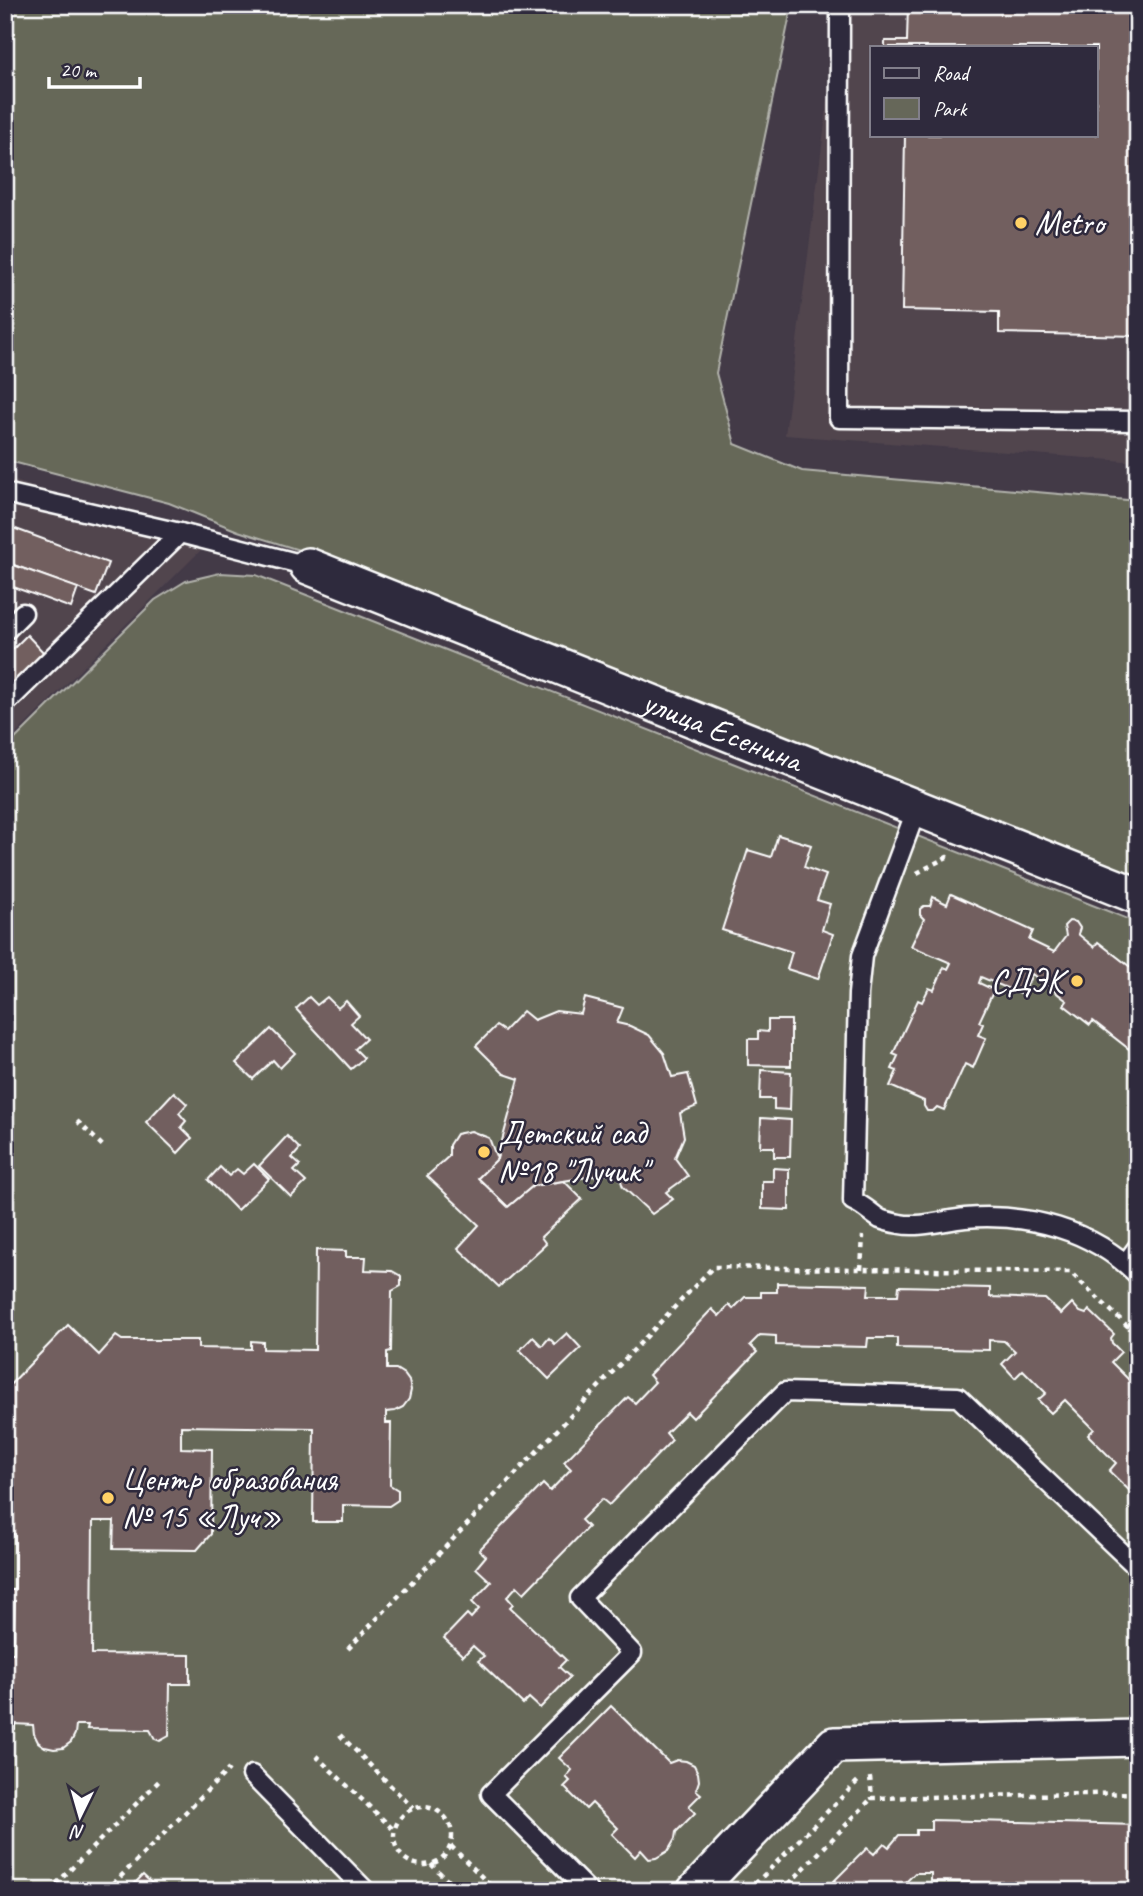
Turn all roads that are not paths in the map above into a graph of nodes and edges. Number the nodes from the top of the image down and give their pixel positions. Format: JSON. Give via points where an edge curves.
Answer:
{"nodes":[{"id":1,"x":841,"y":5,"type":"edge"},
{"id":2,"x":1138,"y":421,"type":"edge"},
{"id":3,"x":5,"y":493,"type":"edge"},
{"id":4,"x":180,"y":533,"type":"junction"},
{"id":5,"x":308,"y":566,"type":"joint"},
{"id":6,"x":23,"y":613,"type":"dead end"},
{"id":7,"x":5,"y":631,"type":"edge"},
{"id":8,"x":5,"y":704,"type":"edge"},
{"id":9,"x":917,"y":808,"type":"junction"},
{"id":10,"x":1138,"y":896,"type":"edge"},
{"id":11,"x":1138,"y":1247,"type":"edge"},
{"id":12,"x":1132,"y":1269,"type":"edge"},
{"id":13,"x":1138,"y":1568,"type":"edge"},
{"id":14,"x":1138,"y":1738,"type":"edge"},
{"id":15,"x":252,"y":1775,"type":"dead end"},
{"id":16,"x":366,"y":1891,"type":"edge"},
{"id":17,"x":588,"y":1891,"type":"edge"},
{"id":18,"x":695,"y":1891,"type":"edge"}],
"edges":[{"from":1,"to":2,"type":"lane","via":[[839,418]]},
{"from":3,"to":4,"type":"lane"},
{"from":4,"to":5,"type":"lane"},
{"from":4,"to":8,"type":"lane"},
{"from":5,"to":9,"type":"street","name":"улица Есенина"},
{"from":6,"to":7,"type":"lane"},
{"from":9,"to":10,"type":"street","name":"улица Есенина"},
{"from":9,"to":12,"type":"lane","via":[[862,956],[853,1201],[880,1219],[904,1225],[986,1216],[1044,1222],[1098,1245]]},
{"from":11,"to":12,"type":"lane"},
{"from":13,"to":17,"type":"lane","via":[[958,1397],[785,1392],[580,1598],[632,1653],[491,1794]]},
{"from":14,"to":18,"type":"street","via":[[834,1745]]},
{"from":15,"to":16,"type":"lane"}]}
